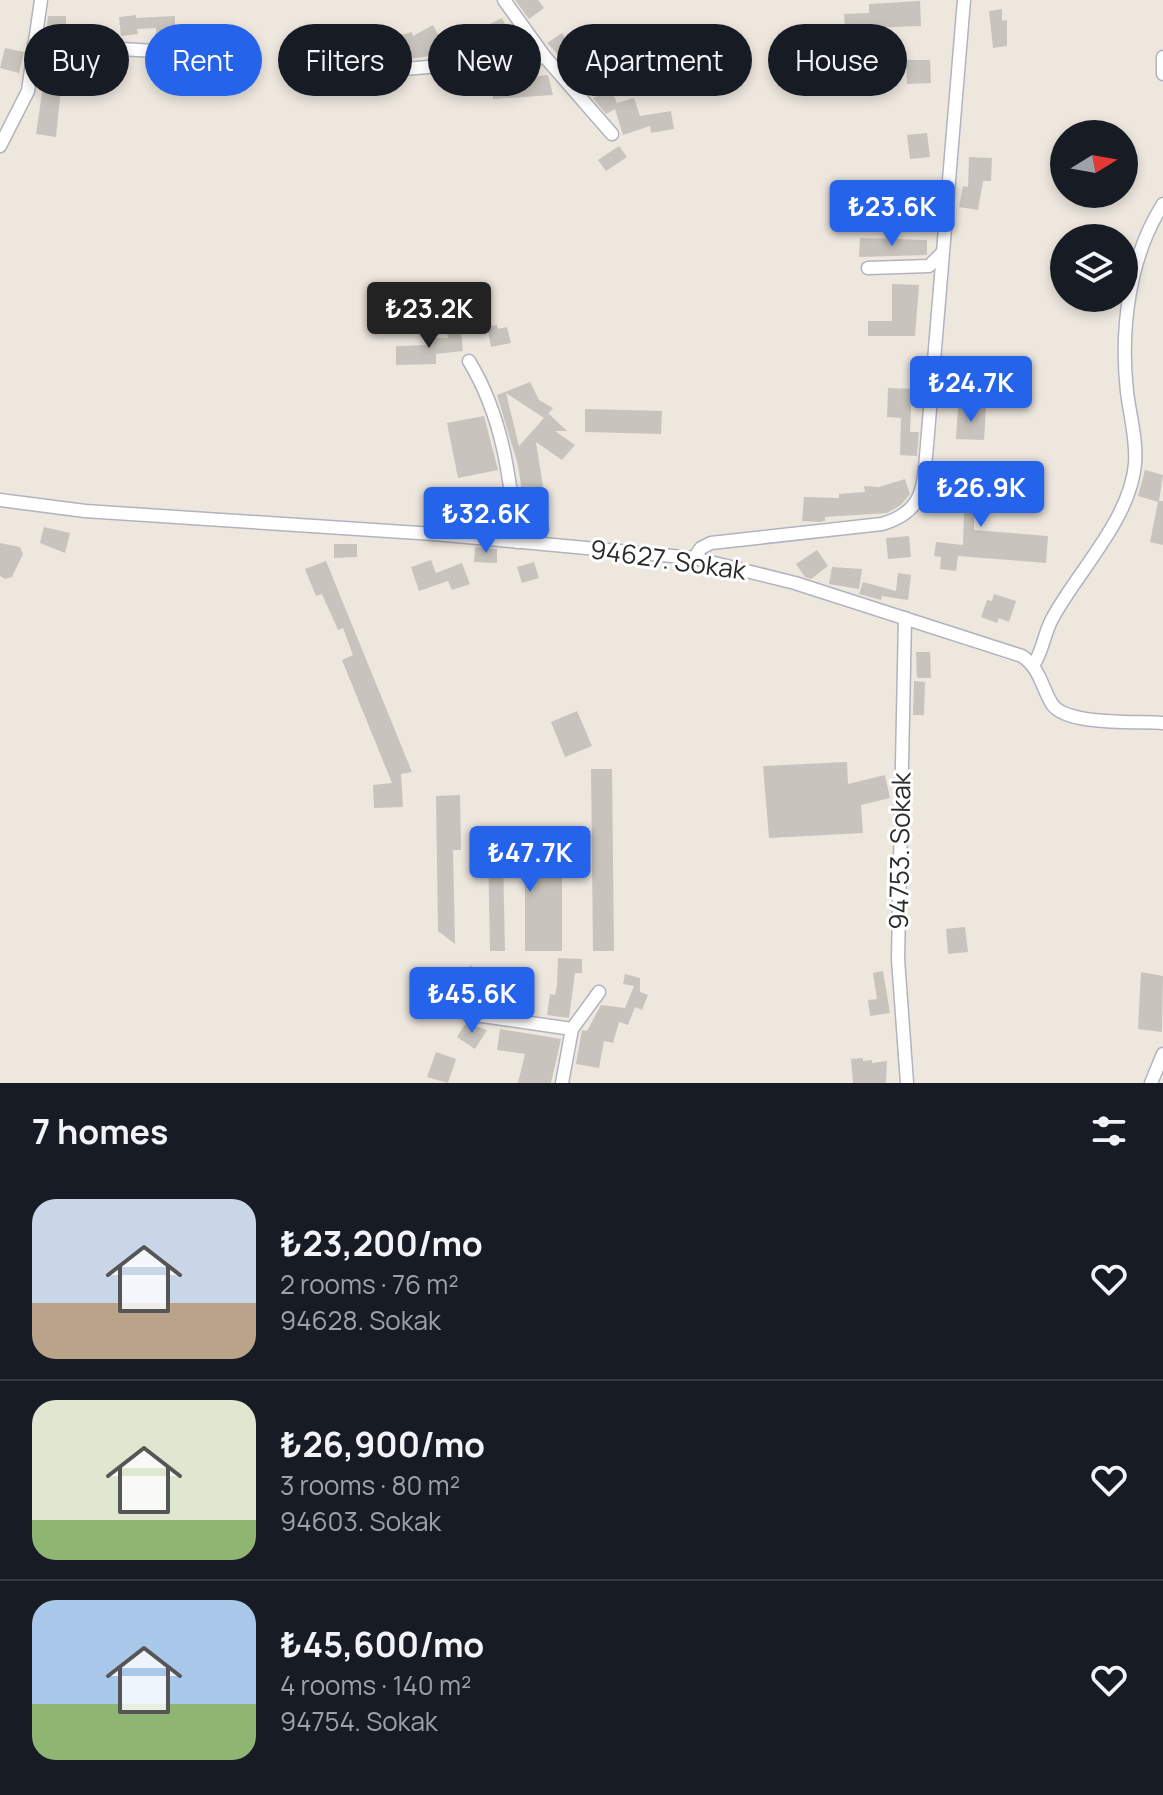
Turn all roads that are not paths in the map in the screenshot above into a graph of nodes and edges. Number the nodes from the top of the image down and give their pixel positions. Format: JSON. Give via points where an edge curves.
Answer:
{"nodes":[{"id":1,"x":41,"y":0,"type":"edge"},
{"id":2,"x":504,"y":0,"type":"edge"},
{"id":3,"x":964,"y":0,"type":"edge"},
{"id":4,"x":37,"y":24,"type":"edge"},
{"id":5,"x":545,"y":57,"type":"junction"},
{"id":6,"x":1163,"y":57,"type":"edge"},
{"id":7,"x":412,"y":68,"type":"edge"},
{"id":8,"x":1163,"y":74,"type":"edge"},
{"id":9,"x":25,"y":96,"type":"edge"},
{"id":10,"x":612,"y":134,"type":"dead end"},
{"id":11,"x":0,"y":146,"type":"edge"},
{"id":12,"x":1163,"y":204,"type":"edge"},
{"id":13,"x":942,"y":253,"type":"junction"},
{"id":14,"x":868,"y":268,"type":"dead end"},
{"id":15,"x":469,"y":361,"type":"dead end"},
{"id":16,"x":0,"y":500,"type":"edge"},
{"id":17,"x":517,"y":542,"type":"junction"},
{"id":18,"x":694,"y":558,"type":"junction"},
{"id":19,"x":905,"y":618,"type":"junction"},
{"id":20,"x":1034,"y":664,"type":"junction"},
{"id":21,"x":1163,"y":723,"type":"edge"},
{"id":22,"x":599,"y":992,"type":"dead end"},
{"id":23,"x":468,"y":1014,"type":"dead end"},
{"id":24,"x":572,"y":1029,"type":"junction"},
{"id":25,"x":1163,"y":1054,"type":"edge"},
{"id":26,"x":562,"y":1083,"type":"edge"},
{"id":27,"x":907,"y":1083,"type":"edge"},
{"id":28,"x":1151,"y":1083,"type":"edge"}],
"edges":[{"from":1,"to":4,"type":"street"},
{"from":2,"to":5,"type":"street"},
{"from":3,"to":13,"type":"street"},
{"from":5,"to":7,"type":"street"},
{"from":5,"to":10,"type":"street"},
{"from":6,"to":8,"type":"street"},
{"from":9,"to":11,"type":"street"},
{"from":12,"to":20,"type":"street","via":[[1138,254],[1132,286],[1126,367],[1133,475],[1106,536],[1054,616]]},
{"from":13,"to":14,"type":"street","via":[[929,266]]},
{"from":13,"to":18,"type":"street","via":[[925,467],[911,511],[882,524],[711,543]]},
{"from":15,"to":17,"type":"street","via":[[497,420]]},
{"from":16,"to":17,"type":"street","name":"94627. Sokak","via":[[85,511]]},
{"from":17,"to":18,"type":"street","name":"94627. Sokak"},
{"from":18,"to":19,"type":"street","name":"94627. Sokak"},
{"from":19,"to":20,"type":"street","name":"94627. Sokak","via":[[1005,649]]},
{"from":19,"to":27,"type":"street","name":"94753. Sokak","via":[[898,959]]},
{"from":20,"to":21,"type":"street","via":[[1050,701],[1065,715]]},
{"from":22,"to":24,"type":"street"},
{"from":23,"to":24,"type":"street"},
{"from":24,"to":26,"type":"street"},
{"from":25,"to":28,"type":"street"}]}
